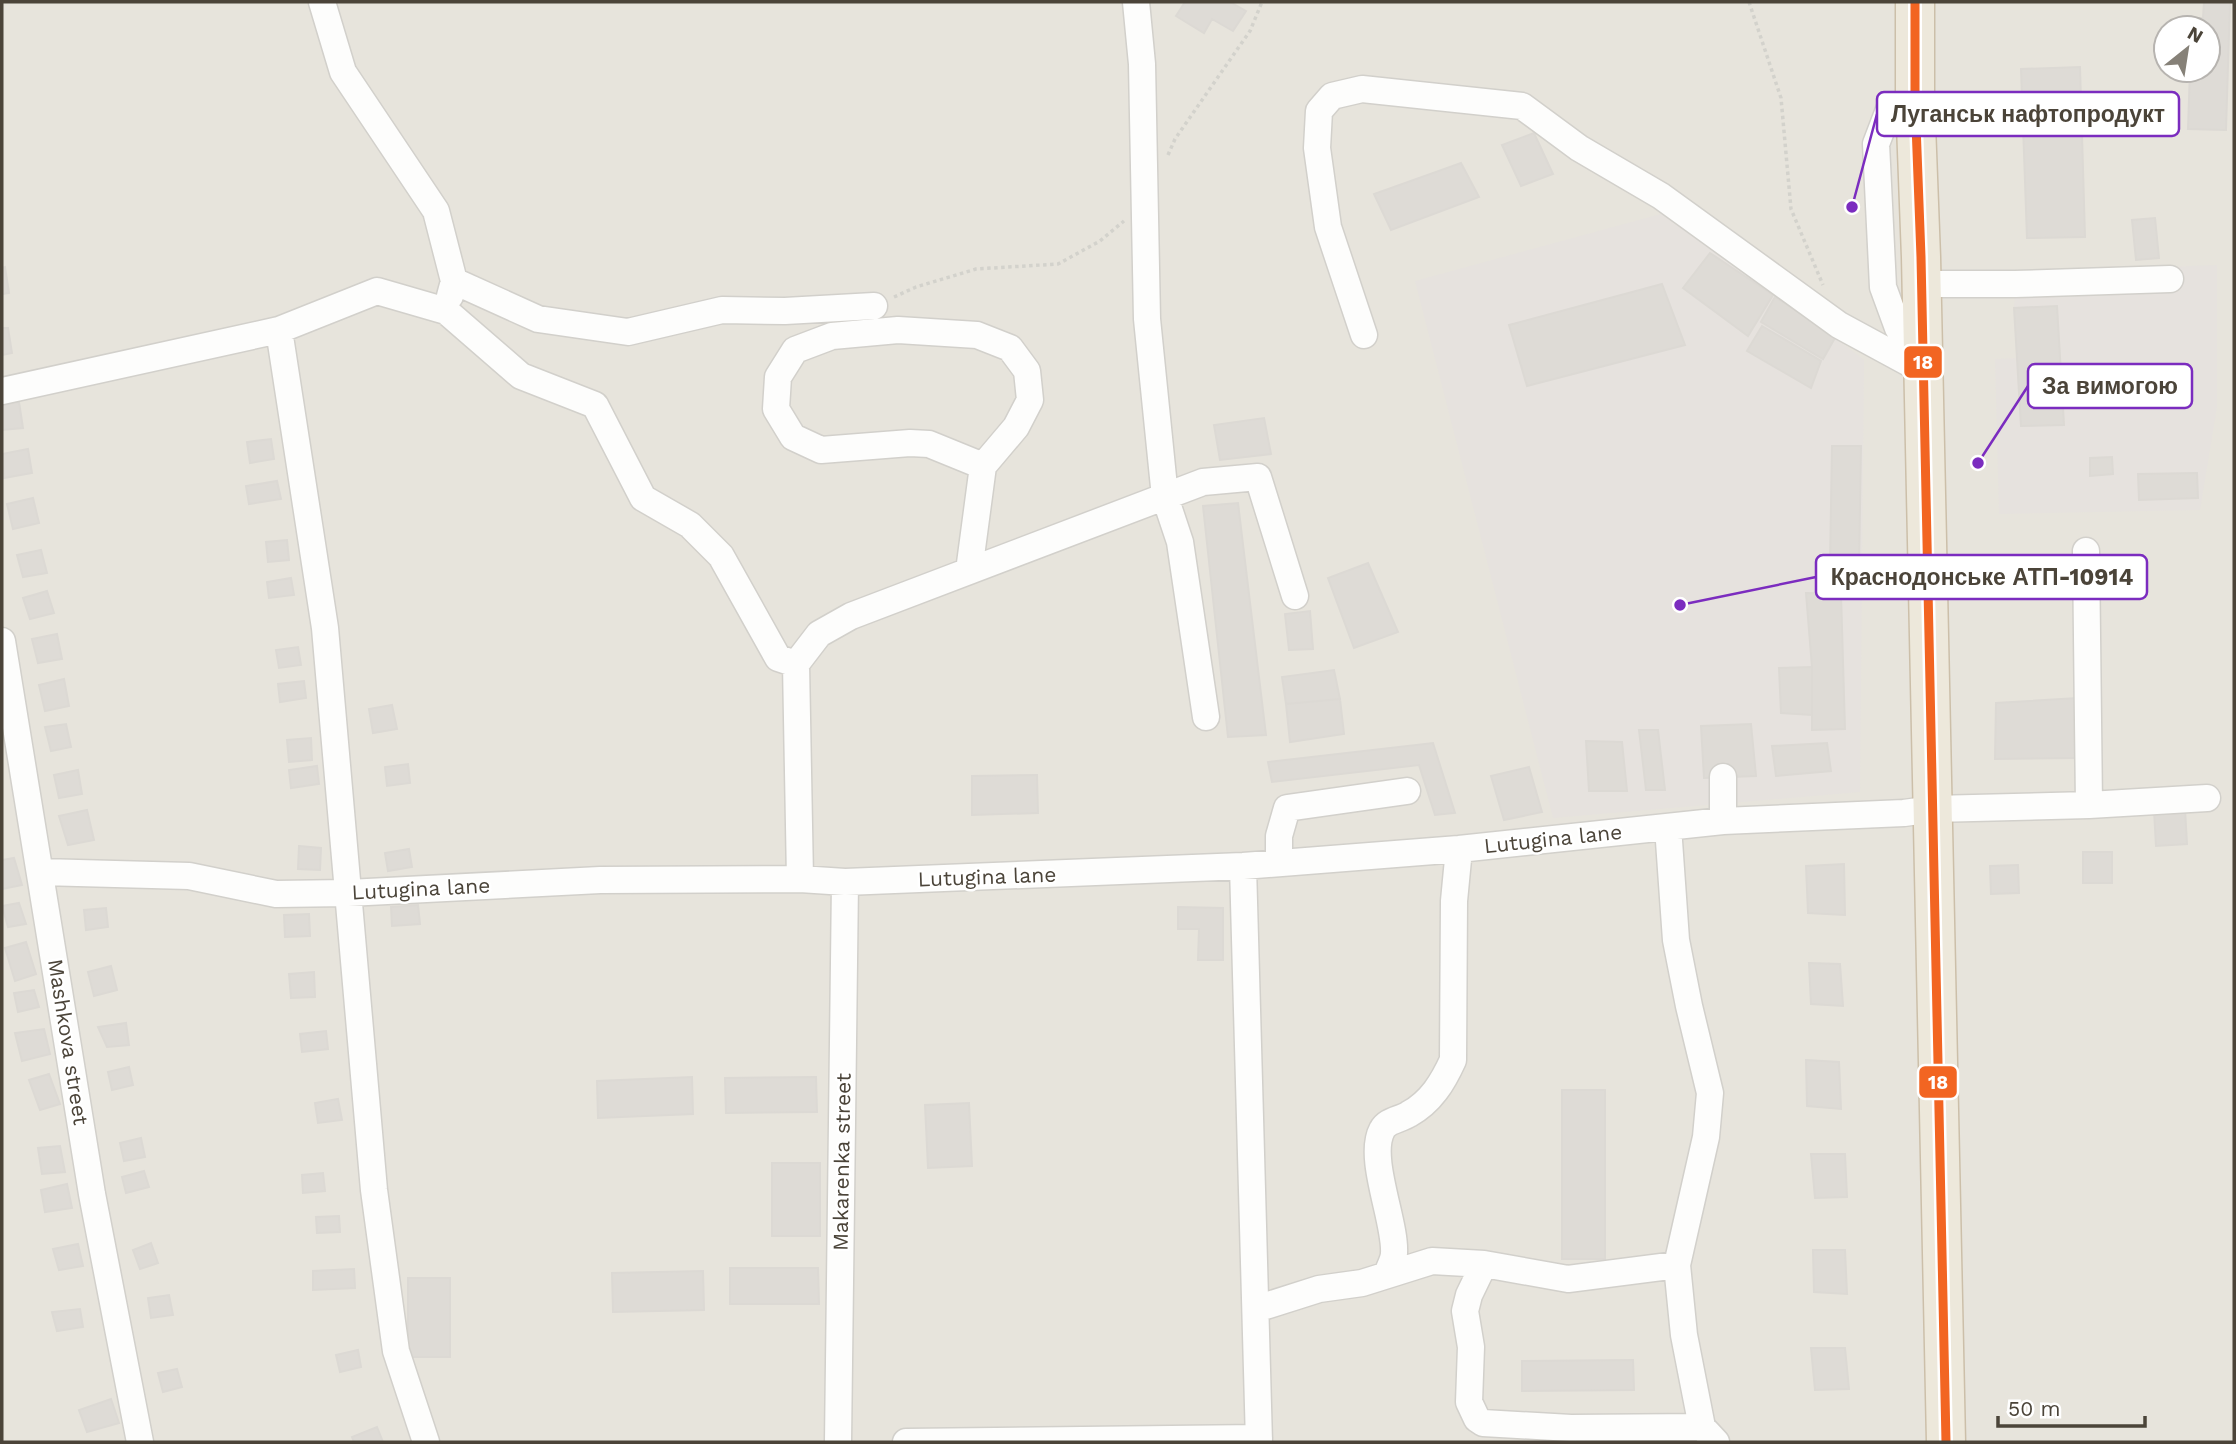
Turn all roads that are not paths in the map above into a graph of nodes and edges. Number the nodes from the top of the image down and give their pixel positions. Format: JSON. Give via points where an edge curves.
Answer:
{"nodes":[{"id":1,"x":322,"y":2,"type":"edge"},
{"id":2,"x":1136,"y":2,"type":"edge"},
{"id":3,"x":1915,"y":2,"type":"edge"},
{"id":4,"x":1915,"y":98,"type":"junction"},
{"id":5,"x":2170,"y":279,"type":"dead end"},
{"id":6,"x":454,"y":281,"type":"junction"},
{"id":7,"x":1921,"y":284,"type":"junction"},
{"id":8,"x":874,"y":306,"type":"road end"},
{"id":9,"x":446,"y":312,"type":"junction"},
{"id":10,"x":279,"y":330,"type":"junction"},
{"id":11,"x":1364,"y":335,"type":"dead end"},
{"id":12,"x":1922,"y":370,"type":"junction"},
{"id":13,"x":2,"y":391,"type":"edge"},
{"id":14,"x":984,"y":466,"type":"junction"},
{"id":15,"x":1165,"y":496,"type":"junction"},
{"id":16,"x":2086,"y":551,"type":"dead end"},
{"id":17,"x":969,"y":571,"type":"junction"},
{"id":18,"x":1295,"y":596,"type":"dead end"},
{"id":19,"x":2,"y":641,"type":"edge"},
{"id":20,"x":796,"y":664,"type":"junction"},
{"id":21,"x":1206,"y":717,"type":"dead end"},
{"id":22,"x":1723,"y":777,"type":"dead end"},
{"id":23,"x":1407,"y":791,"type":"dead end"},
{"id":24,"x":2207,"y":799,"type":"dead end"},
{"id":25,"x":2089,"y":805,"type":"junction"},
{"id":26,"x":1933,"y":809,"type":"junction"},
{"id":27,"x":1723,"y":821,"type":"junction"},
{"id":28,"x":1668,"y":827,"type":"junction"},
{"id":29,"x":1460,"y":849,"type":"junction"},
{"id":30,"x":1279,"y":863,"type":"junction"},
{"id":31,"x":1243,"y":866,"type":"junction"},
{"id":32,"x":41,"y":872,"type":"junction"},
{"id":33,"x":800,"y":879,"type":"junction"},
{"id":34,"x":845,"y":882,"type":"junction"},
{"id":35,"x":348,"y":893,"type":"junction"},
{"id":36,"x":1484,"y":1264,"type":"junction"},
{"id":37,"x":1677,"y":1265,"type":"junction"},
{"id":38,"x":1387,"y":1274,"type":"junction"},
{"id":39,"x":1256,"y":1309,"type":"junction"},
{"id":40,"x":1711,"y":1437,"type":"edge"},
{"id":41,"x":1259,"y":1440,"type":"edge"},
{"id":42,"x":140,"y":1442,"type":"edge"},
{"id":43,"x":426,"y":1442,"type":"edge"},
{"id":44,"x":838,"y":1442,"type":"edge"},
{"id":45,"x":906,"y":1442,"type":"edge"},
{"id":46,"x":1946,"y":1442,"type":"edge"}],
"edges":[{"from":1,"to":6,"type":"street","via":[[342,72],[436,211]]},
{"from":2,"to":15,"type":"street","via":[[1142,64],[1147,319]]},
{"from":3,"to":4,"type":"highway"},
{"from":4,"to":7,"type":"highway"},
{"from":4,"to":12,"type":"street","via":[[1889,110],[1877,144],[1883,287],[1898,328]]},
{"from":5,"to":7,"type":"street"},
{"from":6,"to":8,"type":"street","via":[[538,319],[628,332],[722,310]]},
{"from":6,"to":9,"type":"street"},
{"from":7,"to":12,"type":"highway"},
{"from":9,"to":10,"type":"street","via":[[377,291]]},
{"from":9,"to":20,"type":"street","via":[[521,376],[595,405],[643,498],[690,525],[721,556],[778,658]]},
{"from":10,"to":13,"type":"street"},
{"from":10,"to":35,"type":"street","via":[[325,628]]},
{"from":11,"to":12,"type":"street","via":[[1328,227],[1317,148],[1319,111],[1332,96],[1362,89],[1522,106],[1579,148],[1661,196],[1839,325]]},
{"from":12,"to":26,"type":"highway"},
{"from":14,"to":14,"type":"street","via":[[929,444],[821,450],[793,437],[776,409],[778,377],[794,350],[832,336],[911,331],[977,335],[1010,348],[1027,371],[1030,400],[1016,427]]},
{"from":14,"to":17,"type":"street"},
{"from":15,"to":17,"type":"street"},
{"from":15,"to":18,"type":"street","via":[[1203,482],[1258,477]]},
{"from":15,"to":21,"type":"street","via":[[1180,542]]},
{"from":16,"to":25,"type":"street"},
{"from":17,"to":20,"type":"street","via":[[851,616],[819,634]]},
{"from":19,"to":32,"type":"street","name":"Mashkova street"},
{"from":20,"to":33,"type":"street"},
{"from":22,"to":27,"type":"street"},
{"from":23,"to":30,"type":"street","via":[[1287,808],[1279,836]]},
{"from":24,"to":25,"type":"street","name":"Lutugina lane"},
{"from":25,"to":26,"type":"street","name":"Lutugina lane"},
{"from":26,"to":27,"type":"street","name":"Lutugina lane"},
{"from":26,"to":46,"type":"highway"},
{"from":27,"to":28,"type":"street","name":"Lutugina lane"},
{"from":28,"to":29,"type":"street","name":"Lutugina lane"},
{"from":28,"to":37,"type":"street","via":[[1676,940],[1710,1093],[1706,1137]]},
{"from":29,"to":30,"type":"street","name":"Lutugina lane"},
{"from":29,"to":38,"type":"street","via":[[1454,901],[1453,1060],[1432,1096],[1381,1131],[1377,1152],[1394,1254]]},
{"from":30,"to":31,"type":"street","name":"Lutugina lane"},
{"from":31,"to":34,"type":"street","name":"Lutugina lane"},
{"from":31,"to":39,"type":"street"},
{"from":32,"to":35,"type":"street","name":"Lutugina lane","via":[[189,876],[276,894]]},
{"from":32,"to":42,"type":"street","name":"Mashkova street","via":[[92,1194]]},
{"from":33,"to":34,"type":"street","name":"Lutugina lane"},
{"from":33,"to":35,"type":"street","name":"Lutugina lane","via":[[600,880]]},
{"from":34,"to":44,"type":"street","name":"Makarenka street"},
{"from":35,"to":43,"type":"street","via":[[374,1190],[396,1351]]},
{"from":36,"to":37,"type":"street","via":[[1568,1279]]},
{"from":36,"to":38,"type":"street","via":[[1432,1261]]},
{"from":36,"to":40,"type":"street","via":[[1468,1294],[1465,1311],[1471,1347],[1469,1402],[1477,1419],[1483,1423]]},
{"from":37,"to":40,"type":"street","via":[[1684,1335]]},
{"from":38,"to":39,"type":"street"},
{"from":39,"to":41,"type":"street"},
{"from":41,"to":45,"type":"street"}]}
